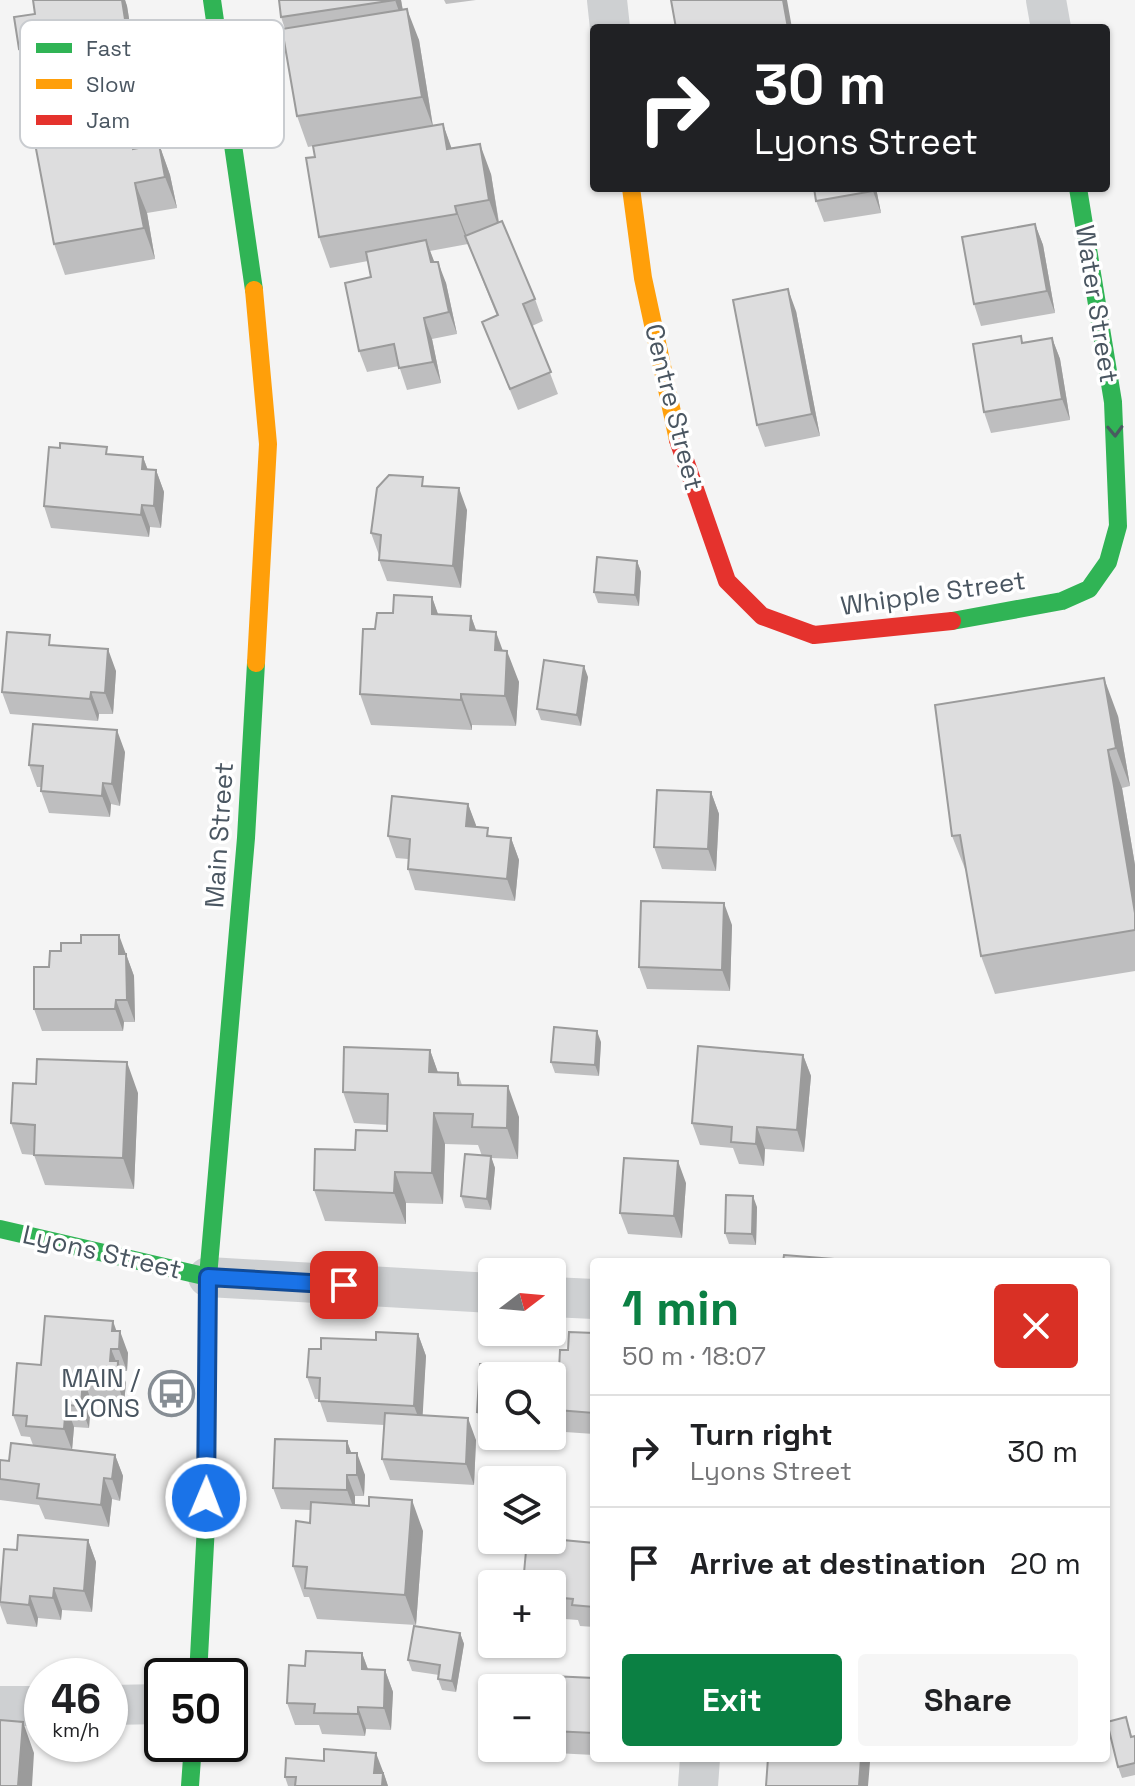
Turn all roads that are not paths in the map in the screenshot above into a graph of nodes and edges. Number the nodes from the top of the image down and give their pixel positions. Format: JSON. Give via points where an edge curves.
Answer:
{"nodes":[{"id":1,"x":212,"y":0,"type":"edge"},
{"id":2,"x":607,"y":0,"type":"edge"},
{"id":3,"x":1046,"y":0,"type":"edge"},
{"id":4,"x":215,"y":20,"type":"edge"},
{"id":5,"x":610,"y":24,"type":"edge"},
{"id":6,"x":1050,"y":24,"type":"edge"},
{"id":7,"x":234,"y":148,"type":"edge"},
{"id":8,"x":632,"y":192,"type":"edge"},
{"id":9,"x":1079,"y":192,"type":"edge"},
{"id":10,"x":1108,"y":562,"type":"joint"},
{"id":11,"x":756,"y":609,"type":"joint"},
{"id":12,"x":0,"y":1229,"type":"edge"},
{"id":13,"x":208,"y":1277,"type":"junction"},
{"id":14,"x":478,"y":1292,"type":"edge"},
{"id":15,"x":566,"y":1298,"type":"edge"},
{"id":16,"x":590,"y":1299,"type":"edge"},
{"id":17,"x":199,"y":1658,"type":"edge"},
{"id":18,"x":0,"y":1706,"type":"edge"},
{"id":19,"x":24,"y":1706,"type":"edge"},
{"id":20,"x":192,"y":1762,"type":"edge"},
{"id":21,"x":700,"y":1762,"type":"edge"},
{"id":22,"x":190,"y":1786,"type":"edge"},
{"id":23,"x":698,"y":1786,"type":"edge"}],
"edges":[{"from":1,"to":4,"type":"main road","name":"Main Street"},
{"from":2,"to":5,"type":"street"},
{"from":3,"to":6,"type":"street"},
{"from":7,"to":13,"type":"main road","name":"Main Street","via":[[268,444],[246,838]]},
{"from":8,"to":11,"type":"main road","name":"Centre Street","via":[[643,278],[677,437],[727,581]]},
{"from":9,"to":10,"type":"main road","name":"Water Street","one_way":true,"via":[[1113,402],[1118,526]]},
{"from":10,"to":11,"type":"main road","name":"Whipple Street","via":[[1089,589],[1062,601],[967,619],[814,635]]},
{"from":12,"to":13,"type":"main road","name":"Lyons Street"},
{"from":13,"to":14,"type":"street","name":"Lyons Street"},
{"from":13,"to":17,"type":"main road","name":"Main Street"},
{"from":15,"to":16,"type":"street"},
{"from":18,"to":19,"type":"street"},
{"from":20,"to":22,"type":"main road"},
{"from":21,"to":23,"type":"street"}]}
